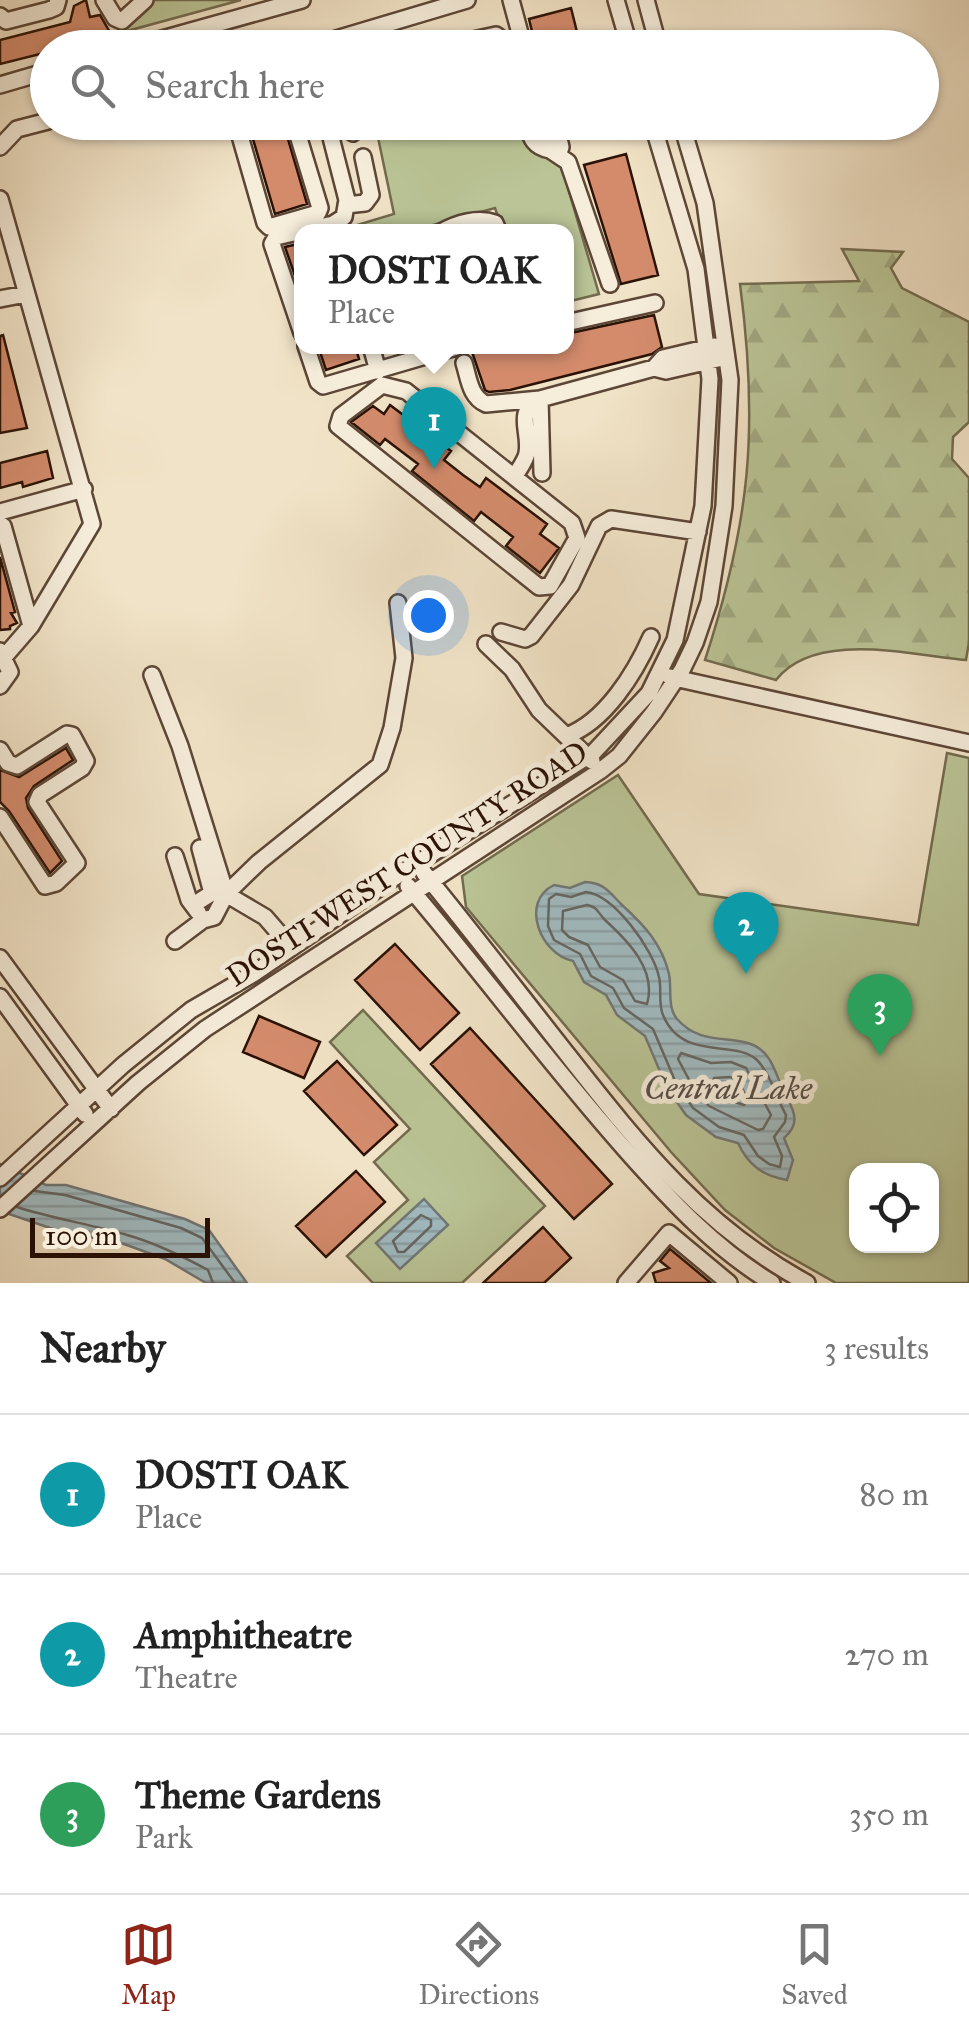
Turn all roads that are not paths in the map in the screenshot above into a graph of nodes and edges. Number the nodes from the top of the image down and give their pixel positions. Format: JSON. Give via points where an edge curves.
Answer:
{"nodes":[{"id":1,"x":58,"y":0,"type":"edge"},
{"id":2,"x":104,"y":0,"type":"edge"},
{"id":3,"x":145,"y":0,"type":"edge"},
{"id":4,"x":302,"y":0,"type":"edge"},
{"id":5,"x":467,"y":0,"type":"edge"},
{"id":6,"x":511,"y":0,"type":"edge"},
{"id":7,"x":521,"y":0,"type":"edge"},
{"id":8,"x":616,"y":0,"type":"edge"},
{"id":9,"x":646,"y":0,"type":"edge"},
{"id":10,"x":0,"y":16,"type":"edge"},
{"id":11,"x":122,"y":22,"type":"junction"},
{"id":12,"x":124,"y":30,"type":"edge"},
{"id":13,"x":194,"y":30,"type":"edge"},
{"id":14,"x":365,"y":30,"type":"edge"},
{"id":15,"x":519,"y":30,"type":"edge"},
{"id":16,"x":529,"y":30,"type":"edge"},
{"id":17,"x":625,"y":30,"type":"edge"},
{"id":18,"x":654,"y":30,"type":"edge"},
{"id":19,"x":30,"y":76,"type":"edge"},
{"id":20,"x":0,"y":85,"type":"edge"},
{"id":21,"x":30,"y":125,"type":"edge"},
{"id":22,"x":241,"y":140,"type":"edge"},
{"id":23,"x":299,"y":140,"type":"edge"},
{"id":24,"x":331,"y":140,"type":"edge"},
{"id":25,"x":531,"y":140,"type":"edge"},
{"id":26,"x":550,"y":140,"type":"edge"},
{"id":27,"x":560,"y":140,"type":"edge"},
{"id":28,"x":657,"y":140,"type":"edge"},
{"id":29,"x":686,"y":140,"type":"edge"},
{"id":30,"x":2,"y":142,"type":"edge"},
{"id":31,"x":554,"y":152,"type":"junction"},
{"id":32,"x":363,"y":157,"type":"dead end"},
{"id":33,"x":0,"y":200,"type":"edge"},
{"id":34,"x":346,"y":206,"type":"junction"},
{"id":35,"x":338,"y":224,"type":"edge"},
{"id":36,"x":464,"y":224,"type":"edge"},
{"id":37,"x":496,"y":224,"type":"edge"},
{"id":38,"x":294,"y":234,"type":"edge"},
{"id":39,"x":6,"y":244,"type":"edge"},
{"id":40,"x":610,"y":284,"type":"dead end"},
{"id":41,"x":699,"y":290,"type":"junction"},
{"id":42,"x":679,"y":292,"type":"dead end"},
{"id":43,"x":26,"y":294,"type":"junction"},
{"id":44,"x":0,"y":299,"type":"edge"},
{"id":45,"x":655,"y":302,"type":"dead end"},
{"id":46,"x":294,"y":309,"type":"edge"},
{"id":47,"x":574,"y":321,"type":"edge"},
{"id":48,"x":726,"y":350,"type":"junction"},
{"id":49,"x":309,"y":354,"type":"edge"},
{"id":50,"x":373,"y":354,"type":"edge"},
{"id":51,"x":434,"y":354,"type":"edge"},
{"id":52,"x":708,"y":354,"type":"junction"},
{"id":53,"x":464,"y":363,"type":"dead end"},
{"id":54,"x":378,"y":371,"type":"junction"},
{"id":55,"x":540,"y":399,"type":"junction"},
{"id":56,"x":542,"y":473,"type":"dead end"},
{"id":57,"x":515,"y":476,"type":"junction"},
{"id":58,"x":84,"y":489,"type":"junction"},
{"id":59,"x":0,"y":512,"type":"edge"},
{"id":60,"x":0,"y":528,"type":"edge"},
{"id":61,"x":698,"y":532,"type":"junction"},
{"id":62,"x":398,"y":604,"type":"dead end"},
{"id":63,"x":31,"y":626,"type":"junction"},
{"id":64,"x":502,"y":632,"type":"dead end"},
{"id":65,"x":651,"y":637,"type":"dead end"},
{"id":66,"x":486,"y":644,"type":"dead end"},
{"id":67,"x":2,"y":654,"type":"edge"},
{"id":68,"x":152,"y":674,"type":"dead end"},
{"id":69,"x":659,"y":676,"type":"junction"},
{"id":70,"x":676,"y":677,"type":"junction"},
{"id":71,"x":0,"y":686,"type":"edge"},
{"id":72,"x":566,"y":736,"type":"junction"},
{"id":73,"x":969,"y":743,"type":"edge"},
{"id":74,"x":0,"y":750,"type":"edge"},
{"id":75,"x":588,"y":756,"type":"junction"},
{"id":76,"x":600,"y":772,"type":"junction"},
{"id":77,"x":0,"y":817,"type":"edge"},
{"id":78,"x":200,"y":848,"type":"dead end"},
{"id":79,"x":175,"y":856,"type":"dead end"},
{"id":80,"x":416,"y":864,"type":"junction"},
{"id":81,"x":398,"y":875,"type":"junction"},
{"id":82,"x":430,"y":881,"type":"junction"},
{"id":83,"x":413,"y":892,"type":"junction"},
{"id":84,"x":226,"y":894,"type":"junction"},
{"id":85,"x":192,"y":905,"type":"junction"},
{"id":86,"x":203,"y":920,"type":"junction"},
{"id":87,"x":175,"y":941,"type":"dead end"},
{"id":88,"x":292,"y":947,"type":"junction"},
{"id":89,"x":0,"y":958,"type":"edge"},
{"id":90,"x":253,"y":974,"type":"junction"},
{"id":91,"x":266,"y":990,"type":"junction"},
{"id":92,"x":0,"y":996,"type":"edge"},
{"id":93,"x":96,"y":1090,"type":"junction"},
{"id":94,"x":79,"y":1106,"type":"junction"},
{"id":95,"x":111,"y":1108,"type":"junction"},
{"id":96,"x":609,"y":1120,"type":"junction"},
{"id":97,"x":94,"y":1125,"type":"junction"},
{"id":98,"x":0,"y":1178,"type":"edge"},
{"id":99,"x":681,"y":1204,"type":"junction"},
{"id":100,"x":0,"y":1209,"type":"edge"},
{"id":101,"x":668,"y":1233,"type":"junction"},
{"id":102,"x":772,"y":1277,"type":"edge"},
{"id":103,"x":626,"y":1283,"type":"edge"},
{"id":104,"x":729,"y":1283,"type":"edge"},
{"id":105,"x":807,"y":1283,"type":"edge"}],
"edges":[{"from":1,"to":10,"type":"street","via":[[49,10],[6,21]]},
{"from":2,"to":11,"type":"street"},
{"from":3,"to":11,"type":"street"},
{"from":4,"to":13,"type":"street"},
{"from":5,"to":14,"type":"street"},
{"from":6,"to":15,"type":"street"},
{"from":7,"to":16,"type":"street"},
{"from":8,"to":17,"type":"street"},
{"from":9,"to":18,"type":"street"},
{"from":11,"to":12,"type":"street"},
{"from":19,"to":20,"type":"street"},
{"from":21,"to":30,"type":"street"},
{"from":22,"to":23,"type":"street","via":[[269,226],[320,208]]},
{"from":24,"to":34,"type":"street"},
{"from":25,"to":31,"type":"street"},
{"from":26,"to":31,"type":"street"},
{"from":27,"to":31,"type":"street"},
{"from":28,"to":41,"type":"street","name":"DOSTI WEST COUNTY ROAD"},
{"from":29,"to":48,"type":"street","name":"DOSTI WEST COUNTY ROAD","via":[[705,203]]},
{"from":31,"to":40,"type":"street","via":[[568,162]]},
{"from":32,"to":34,"type":"street","via":[[371,195]]},
{"from":33,"to":39,"type":"street"},
{"from":34,"to":35,"type":"street"},
{"from":36,"to":37,"type":"street"},
{"from":38,"to":46,"type":"street","via":[[272,244]]},
{"from":39,"to":43,"type":"street"},
{"from":41,"to":42,"type":"street"},
{"from":41,"to":52,"type":"street","name":"DOSTI WEST COUNTY ROAD"},
{"from":43,"to":44,"type":"street"},
{"from":43,"to":58,"type":"street"},
{"from":45,"to":47,"type":"street"},
{"from":48,"to":52,"type":"street"},
{"from":48,"to":70,"type":"street","name":"DOSTI WEST COUNTY ROAD","via":[[723,516],[708,602]]},
{"from":49,"to":54,"type":"street","via":[[324,386]]},
{"from":50,"to":54,"type":"street"},
{"from":51,"to":54,"type":"street"},
{"from":52,"to":55,"type":"street","via":[[662,358],[654,368]]},
{"from":52,"to":61,"type":"street","name":"DOSTI WEST COUNTY ROAD"},
{"from":53,"to":55,"type":"street","via":[[478,400],[486,404]]},
{"from":55,"to":56,"type":"street"},
{"from":55,"to":57,"type":"street","via":[[524,417],[528,455]]},
{"from":57,"to":57,"type":"street","via":[[576,527],[547,588],[338,426],[382,386],[396,386]]},
{"from":58,"to":59,"type":"street"},
{"from":58,"to":63,"type":"street","via":[[92,524]]},
{"from":60,"to":63,"type":"street"},
{"from":61,"to":64,"type":"street","via":[[610,519],[531,636]]},
{"from":61,"to":69,"type":"street","name":"DOSTI WEST COUNTY ROAD","via":[[675,640]]},
{"from":62,"to":84,"type":"street","via":[[404,658],[380,765]]},
{"from":63,"to":67,"type":"street"},
{"from":65,"to":72,"type":"street","via":[[602,712]]},
{"from":66,"to":72,"type":"street"},
{"from":67,"to":71,"type":"street","via":[[10,672]]},
{"from":68,"to":84,"type":"street"},
{"from":69,"to":70,"type":"street"},
{"from":69,"to":75,"type":"street","name":"DOSTI WEST COUNTY ROAD"},
{"from":70,"to":73,"type":"street"},
{"from":70,"to":76,"type":"street","name":"DOSTI WEST COUNTY ROAD"},
{"from":72,"to":75,"type":"street"},
{"from":74,"to":77,"type":"street","via":[[16,766],[72,735],[86,761],[37,802],[76,863],[46,886]]},
{"from":75,"to":76,"type":"street"},
{"from":75,"to":80,"type":"street","name":"DOSTI WEST COUNTY ROAD"},
{"from":76,"to":82,"type":"street","name":"DOSTI WEST COUNTY ROAD"},
{"from":78,"to":85,"type":"street","via":[[212,893]]},
{"from":79,"to":85,"type":"street"},
{"from":80,"to":81,"type":"street","name":"DOSTI WEST COUNTY ROAD"},
{"from":80,"to":82,"type":"street"},
{"from":81,"to":83,"type":"street"},
{"from":81,"to":88,"type":"street","name":"DOSTI WEST COUNTY ROAD"},
{"from":82,"to":83,"type":"street","name":"DOSTI WEST COUNTY ROAD"},
{"from":82,"to":96,"type":"street"},
{"from":83,"to":91,"type":"street","name":"DOSTI WEST COUNTY ROAD"},
{"from":83,"to":96,"type":"street"},
{"from":84,"to":86,"type":"street","via":[[214,916]]},
{"from":84,"to":88,"type":"street","via":[[265,917]]},
{"from":85,"to":86,"type":"street"},
{"from":86,"to":87,"type":"street"},
{"from":88,"to":90,"type":"street","name":"DOSTI WEST COUNTY ROAD"},
{"from":89,"to":93,"type":"street"},
{"from":90,"to":91,"type":"street"},
{"from":90,"to":93,"type":"street","name":"DOSTI WEST COUNTY ROAD","via":[[191,1010]]},
{"from":91,"to":95,"type":"street","name":"DOSTI WEST COUNTY ROAD","via":[[205,1029]]},
{"from":92,"to":94,"type":"street"},
{"from":93,"to":94,"type":"street","name":"DOSTI WEST COUNTY ROAD"},
{"from":93,"to":95,"type":"street"},
{"from":94,"to":97,"type":"street"},
{"from":94,"to":98,"type":"street","name":"DOSTI WEST COUNTY ROAD"},
{"from":95,"to":97,"type":"street","name":"DOSTI WEST COUNTY ROAD"},
{"from":96,"to":99,"type":"street"},
{"from":97,"to":100,"type":"street","name":"DOSTI WEST COUNTY ROAD"},
{"from":99,"to":101,"type":"street"},
{"from":99,"to":102,"type":"street","via":[[740,1242]]},
{"from":101,"to":103,"type":"street"},
{"from":101,"to":104,"type":"street"},
{"from":102,"to":105,"type":"street"}]}
